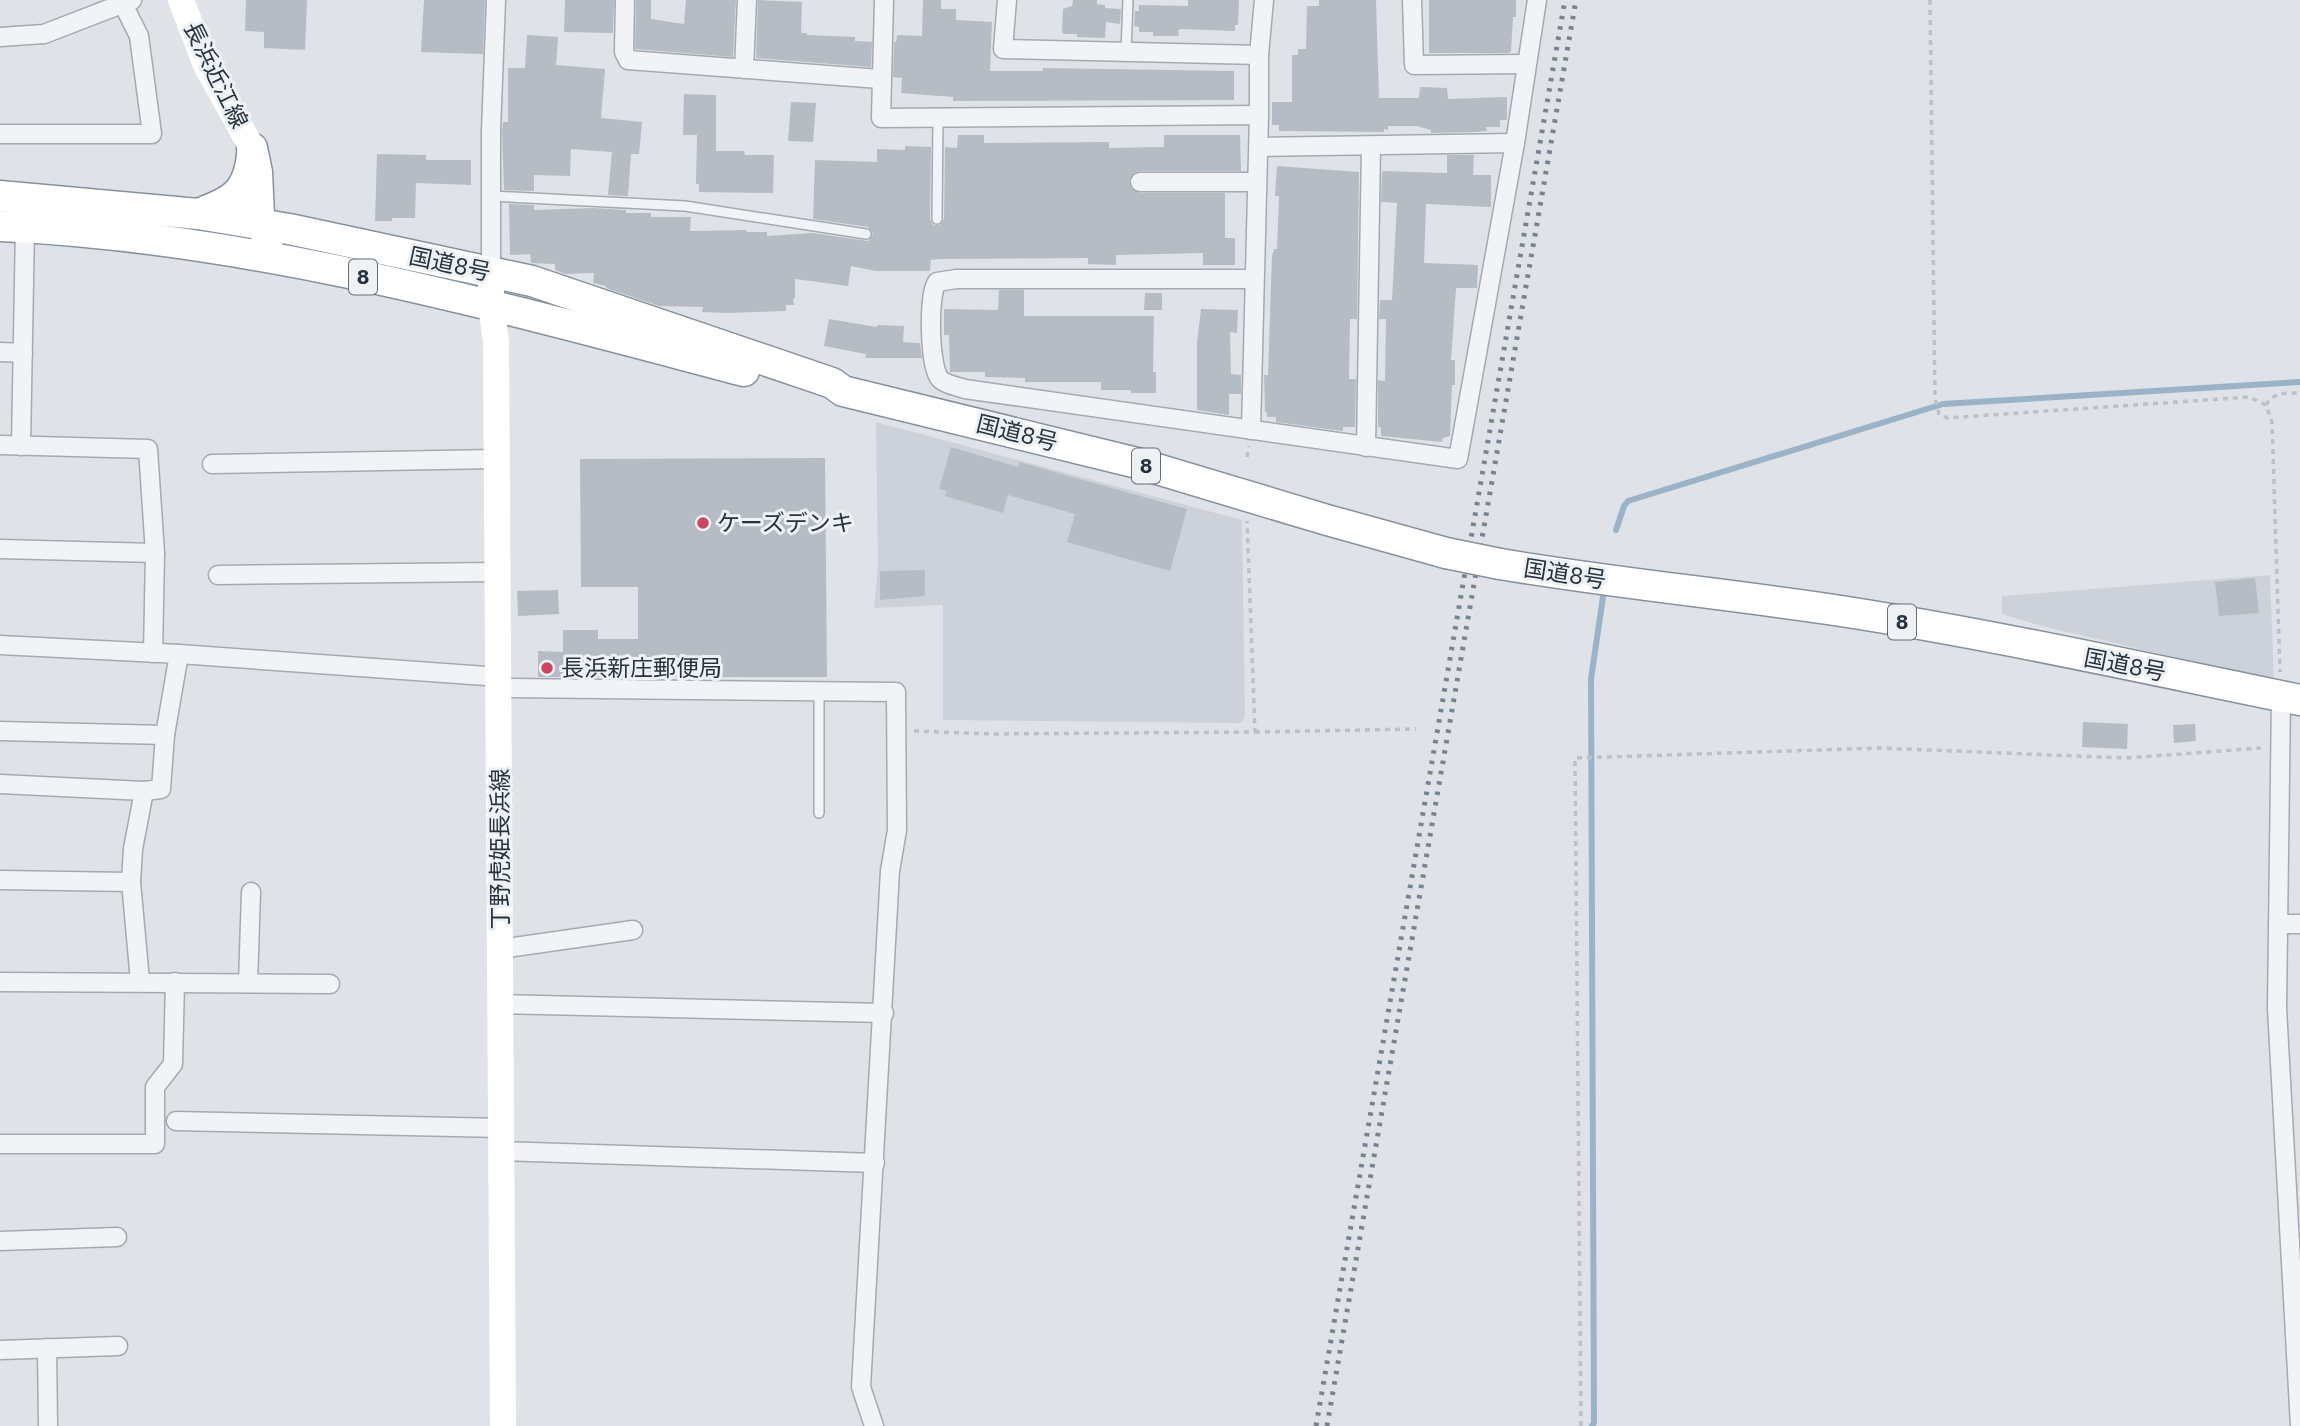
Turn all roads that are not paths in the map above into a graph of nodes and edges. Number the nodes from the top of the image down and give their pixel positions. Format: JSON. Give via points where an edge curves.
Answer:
{"nodes":[{"id":1,"x":181,"y":0,"type":"edge"},
{"id":2,"x":496,"y":0,"type":"edge"},
{"id":3,"x":625,"y":0,"type":"edge"},
{"id":4,"x":747,"y":0,"type":"edge"},
{"id":5,"x":884,"y":0,"type":"edge"},
{"id":6,"x":1007,"y":0,"type":"edge"},
{"id":7,"x":1128,"y":0,"type":"edge"},
{"id":8,"x":1264,"y":0,"type":"edge"},
{"id":9,"x":1412,"y":0,"type":"edge"},
{"id":10,"x":1537,"y":0,"type":"edge"},
{"id":11,"x":127,"y":2,"type":"edge"},
{"id":12,"x":0,"y":37,"type":"edge"},
{"id":13,"x":1126,"y":52,"type":"junction"},
{"id":14,"x":1259,"y":55,"type":"junction"},
{"id":15,"x":1526,"y":64,"type":"junction"},
{"id":16,"x":744,"y":69,"type":"junction"},
{"id":17,"x":880,"y":79,"type":"junction"},
{"id":18,"x":1259,"y":115,"type":"junction"},
{"id":19,"x":938,"y":116,"type":"junction"},
{"id":20,"x":0,"y":134,"type":"edge"},
{"id":21,"x":1515,"y":144,"type":"junction"},
{"id":22,"x":1371,"y":146,"type":"junction"},
{"id":23,"x":1259,"y":147,"type":"junction"},
{"id":24,"x":252,"y":148,"type":"junction"},
{"id":25,"x":1140,"y":181,"type":"dead end"},
{"id":26,"x":1256,"y":182,"type":"junction"},
{"id":27,"x":0,"y":196,"type":"edge"},
{"id":28,"x":491,"y":196,"type":"junction"},
{"id":29,"x":198,"y":214,"type":"junction"},
{"id":30,"x":937,"y":219,"type":"dead end"},
{"id":31,"x":273,"y":220,"type":"junction"},
{"id":32,"x":13,"y":227,"type":"edge"},
{"id":33,"x":866,"y":233,"type":"dead end"},
{"id":34,"x":193,"y":244,"type":"junction"},
{"id":35,"x":491,"y":273,"type":"junction"},
{"id":36,"x":1254,"y":279,"type":"junction"},
{"id":37,"x":424,"y":290,"type":"junction"},
{"id":38,"x":491,"y":306,"type":"junction"},
{"id":39,"x":0,"y":352,"type":"edge"},
{"id":40,"x":23,"y":353,"type":"junction"},
{"id":41,"x":843,"y":391,"type":"junction"},
{"id":42,"x":1251,"y":430,"type":"junction"},
{"id":43,"x":0,"y":445,"type":"edge"},
{"id":44,"x":21,"y":446,"type":"junction"},
{"id":45,"x":1366,"y":447,"type":"junction"},
{"id":46,"x":496,"y":459,"type":"junction"},
{"id":47,"x":212,"y":464,"type":"dead end"},
{"id":48,"x":0,"y":549,"type":"edge"},
{"id":49,"x":155,"y":553,"type":"junction"},
{"id":50,"x":498,"y":572,"type":"junction"},
{"id":51,"x":218,"y":575,"type":"dead end"},
{"id":52,"x":0,"y":645,"type":"edge"},
{"id":53,"x":153,"y":653,"type":"junction"},
{"id":54,"x":179,"y":654,"type":"junction"},
{"id":55,"x":500,"y":682,"type":"junction"},
{"id":56,"x":819,"y":690,"type":"junction"},
{"id":57,"x":2290,"y":698,"type":"edge"},
{"id":58,"x":0,"y":731,"type":"edge"},
{"id":59,"x":165,"y":735,"type":"junction"},
{"id":60,"x":0,"y":784,"type":"edge"},
{"id":61,"x":144,"y":791,"type":"junction"},
{"id":62,"x":819,"y":813,"type":"dead end"},
{"id":63,"x":0,"y":880,"type":"edge"},
{"id":64,"x":131,"y":883,"type":"junction"},
{"id":65,"x":251,"y":892,"type":"dead end"},
{"id":66,"x":2278,"y":924,"type":"junction"},
{"id":67,"x":2300,"y":924,"type":"edge"},
{"id":68,"x":633,"y":929,"type":"dead end"},
{"id":69,"x":500,"y":949,"type":"junction"},
{"id":70,"x":140,"y":981,"type":"junction"},
{"id":71,"x":0,"y":982,"type":"edge"},
{"id":72,"x":175,"y":982,"type":"junction"},
{"id":73,"x":248,"y":983,"type":"junction"},
{"id":74,"x":330,"y":984,"type":"dead end"},
{"id":75,"x":501,"y":1004,"type":"junction"},
{"id":76,"x":884,"y":1013,"type":"junction"},
{"id":77,"x":176,"y":1121,"type":"dead end"},
{"id":78,"x":502,"y":1140,"type":"junction"},
{"id":79,"x":0,"y":1144,"type":"edge"},
{"id":80,"x":875,"y":1163,"type":"junction"},
{"id":81,"x":117,"y":1237,"type":"dead end"},
{"id":82,"x":0,"y":1241,"type":"edge"},
{"id":83,"x":118,"y":1346,"type":"dead end"},
{"id":84,"x":47,"y":1348,"type":"junction"},
{"id":85,"x":0,"y":1350,"type":"edge"},
{"id":86,"x":48,"y":1426,"type":"edge"},
{"id":87,"x":503,"y":1426,"type":"edge"},
{"id":88,"x":874,"y":1426,"type":"edge"},
{"id":89,"x":2300,"y":1426,"type":"edge"}],
"edges":[{"from":1,"to":24,"type":"main road","name":"長浜近江線","via":[[206,65]]},
{"from":2,"to":28,"type":"street"},
{"from":3,"to":16,"type":"street","via":[[624,52],[628,60]]},
{"from":4,"to":16,"type":"street"},
{"from":5,"to":17,"type":"street"},
{"from":6,"to":13,"type":"street","via":[[1003,49]]},
{"from":7,"to":13,"type":"lane"},
{"from":8,"to":14,"type":"street"},
{"from":9,"to":15,"type":"street","via":[[1414,65]]},
{"from":10,"to":15,"type":"street"},
{"from":11,"to":12,"type":"street","via":[[44,34]]},
{"from":11,"to":20,"type":"street","via":[[139,36],[152,134]]},
{"from":13,"to":14,"type":"street"},
{"from":14,"to":18,"type":"street"},
{"from":15,"to":21,"type":"street"},
{"from":16,"to":17,"type":"street"},
{"from":17,"to":19,"type":"street","via":[[881,118]]},
{"from":18,"to":19,"type":"street"},
{"from":18,"to":23,"type":"street"},
{"from":19,"to":30,"type":"lane"},
{"from":21,"to":22,"type":"street"},
{"from":21,"to":45,"type":"street","via":[[1458,460]]},
{"from":22,"to":23,"type":"street"},
{"from":22,"to":45,"type":"street"},
{"from":23,"to":26,"type":"street"},
{"from":24,"to":29,"type":"highway","via":[[250,170],[240,189],[228,203]]},
{"from":24,"to":31,"type":"highway","via":[[259,216]]},
{"from":25,"to":26,"type":"street"},
{"from":26,"to":36,"type":"street"},
{"from":27,"to":29,"type":"highway","name":"国道8号","number":"8"},
{"from":28,"to":33,"type":"lane","via":[[685,206]]},
{"from":28,"to":35,"type":"street"},
{"from":29,"to":31,"type":"highway","name":"国道8号","number":"8"},
{"from":31,"to":34,"type":"highway","via":[[256,233],[234,240]]},
{"from":31,"to":35,"type":"highway","name":"国道8号","number":"8"},
{"from":31,"to":37,"type":"highway","via":[[267,239],[276,245],[403,277]]},
{"from":32,"to":34,"type":"highway","name":"国道8号","number":"8"},
{"from":32,"to":40,"type":"street"},
{"from":34,"to":37,"type":"highway","name":"国道8号","number":"8"},
{"from":35,"to":38,"type":"main road","name":"丁野虎姫長浜線"},
{"from":35,"to":41,"type":"highway","name":"国道8号","number":"8","via":[[532,281],[641,316],[832,383]]},
{"from":36,"to":42,"type":"street"},
{"from":36,"to":42,"type":"street","via":[[956,279],[937,282],[933,293],[932,358],[944,383]]},
{"from":37,"to":38,"type":"highway","name":"国道8号","number":"8"},
{"from":38,"to":41,"type":"highway","name":"国道8号","number":"8","via":[[830,393]]},
{"from":38,"to":46,"type":"main road","name":"丁野虎姫長浜線","via":[[496,341]]},
{"from":39,"to":40,"type":"street"},
{"from":40,"to":44,"type":"street"},
{"from":41,"to":57,"type":"highway","name":"国道8号","number":"8","bridge":true,"via":[[1137,463],[1327,520],[1500,564],[1842,611]]},
{"from":42,"to":45,"type":"street"},
{"from":43,"to":44,"type":"street"},
{"from":44,"to":49,"type":"street","via":[[148,449]]},
{"from":46,"to":47,"type":"street"},
{"from":46,"to":50,"type":"main road","name":"丁野虎姫長浜線"},
{"from":48,"to":49,"type":"street"},
{"from":49,"to":53,"type":"street"},
{"from":50,"to":51,"type":"street"},
{"from":50,"to":55,"type":"main road","name":"丁野虎姫長浜線"},
{"from":52,"to":53,"type":"street"},
{"from":53,"to":54,"type":"street"},
{"from":54,"to":55,"type":"street"},
{"from":54,"to":59,"type":"street"},
{"from":55,"to":56,"type":"street"},
{"from":55,"to":69,"type":"main road","name":"丁野虎姫長浜線"},
{"from":56,"to":62,"type":"lane"},
{"from":56,"to":76,"type":"street","via":[[896,692],[897,830],[890,871]]},
{"from":57,"to":66,"type":"street","via":[[2280,747]]},
{"from":58,"to":59,"type":"street"},
{"from":59,"to":61,"type":"street","via":[[161,789]]},
{"from":60,"to":61,"type":"street"},
{"from":61,"to":64,"type":"street"},
{"from":63,"to":64,"type":"street"},
{"from":64,"to":70,"type":"street"},
{"from":65,"to":73,"type":"street"},
{"from":66,"to":67,"type":"street"},
{"from":66,"to":89,"type":"street","via":[[2277,1008]]},
{"from":68,"to":69,"type":"street"},
{"from":69,"to":75,"type":"main road","name":"丁野虎姫長浜線"},
{"from":70,"to":71,"type":"street"},
{"from":70,"to":72,"type":"street"},
{"from":72,"to":73,"type":"street"},
{"from":72,"to":79,"type":"street","via":[[173,1064],[155,1087],[155,1144]]},
{"from":73,"to":74,"type":"street"},
{"from":75,"to":76,"type":"street"},
{"from":75,"to":78,"type":"main road","name":"丁野虎姫長浜線"},
{"from":76,"to":80,"type":"street"},
{"from":77,"to":78,"type":"street"},
{"from":78,"to":80,"type":"street"},
{"from":78,"to":87,"type":"main road","name":"丁野虎姫長浜線"},
{"from":80,"to":88,"type":"street","via":[[861,1387]]},
{"from":81,"to":82,"type":"street"},
{"from":83,"to":84,"type":"street"},
{"from":84,"to":85,"type":"street"},
{"from":84,"to":86,"type":"street"}]}
